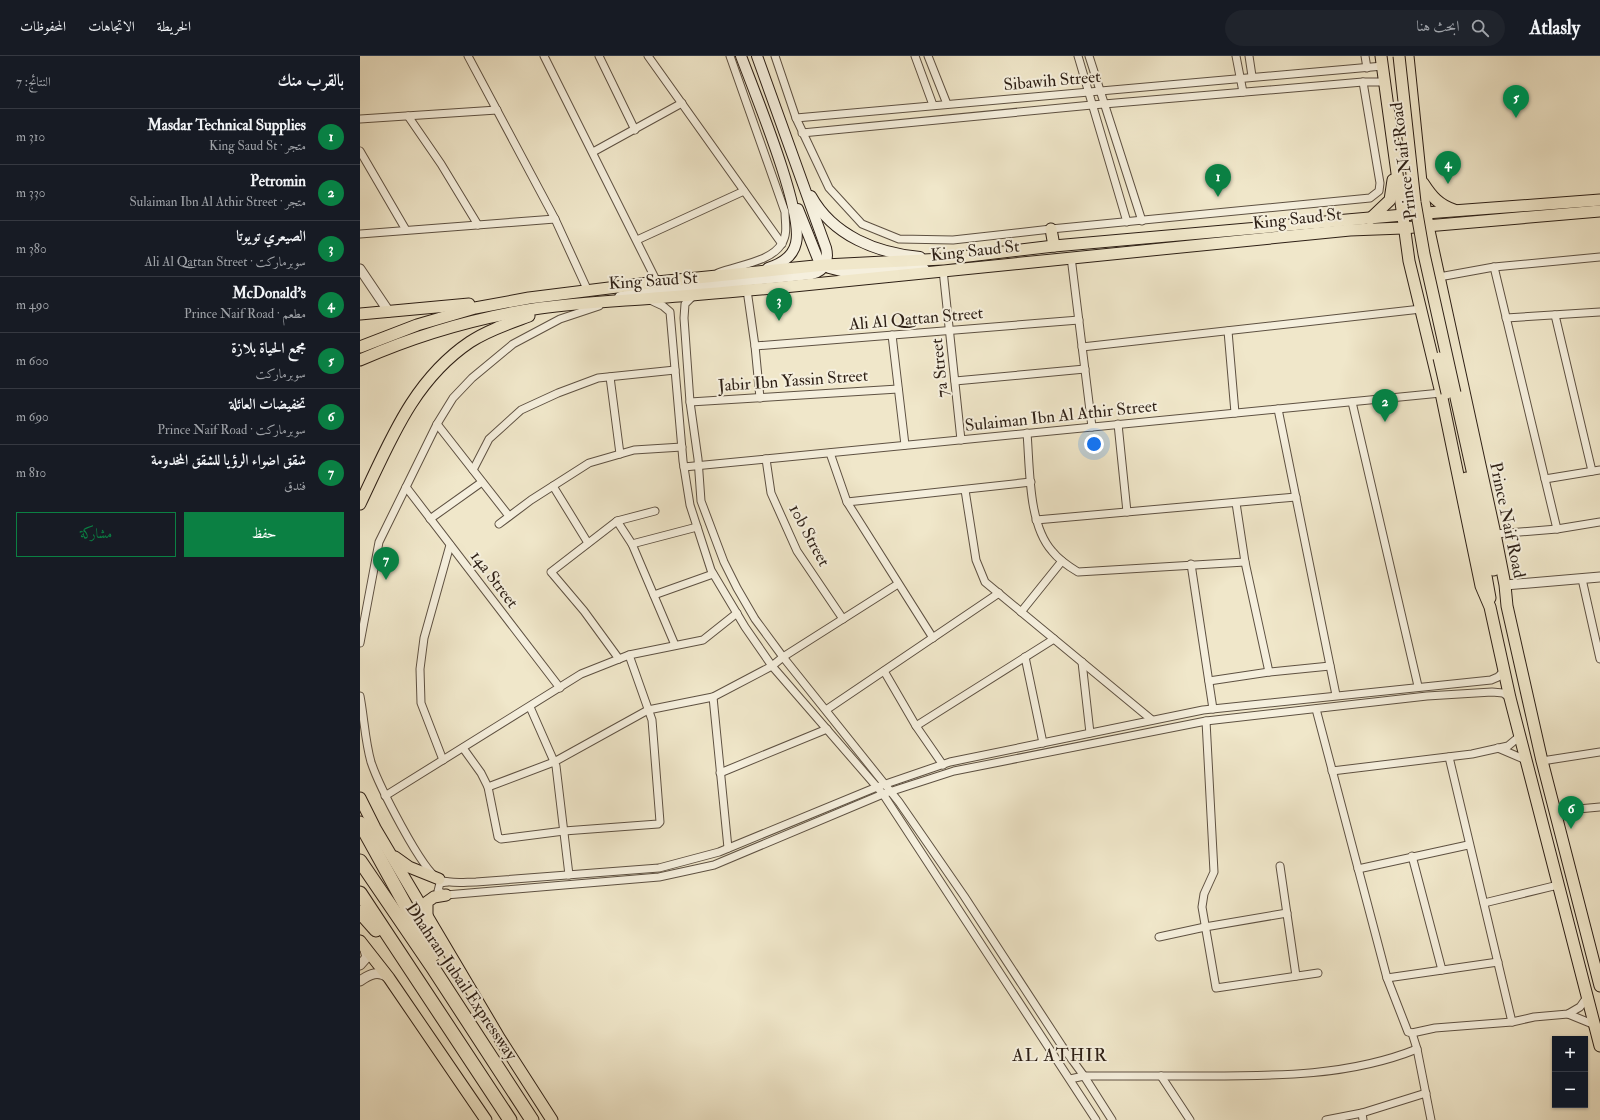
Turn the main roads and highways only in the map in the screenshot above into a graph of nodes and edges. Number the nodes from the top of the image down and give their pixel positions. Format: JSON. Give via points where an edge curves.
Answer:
{"nodes":[{"id":1,"x":741,"y":56,"type":"edge"},
{"id":2,"x":757,"y":56,"type":"edge"},
{"id":3,"x":1391,"y":56,"type":"edge"},
{"id":4,"x":1398,"y":56,"type":"edge"},
{"id":5,"x":1408,"y":56,"type":"edge"},
{"id":6,"x":1382,"y":61,"type":"edge"},
{"id":7,"x":1395,"y":162,"type":"junction"},
{"id":8,"x":800,"y":175,"type":"junction"},
{"id":9,"x":1420,"y":179,"type":"junction"},
{"id":10,"x":785,"y":180,"type":"junction"},
{"id":11,"x":1600,"y":200,"type":"edge"},
{"id":12,"x":1457,"y":211,"type":"junction"},
{"id":13,"x":1600,"y":211,"type":"edge"},
{"id":14,"x":1426,"y":213,"type":"junction"},
{"id":15,"x":1402,"y":215,"type":"junction"},
{"id":16,"x":1370,"y":219,"type":"junction"},
{"id":17,"x":1465,"y":223,"type":"junction"},
{"id":18,"x":1428,"y":226,"type":"junction"},
{"id":19,"x":1403,"y":228,"type":"junction"},
{"id":20,"x":1052,"y":229,"type":"road end"},
{"id":21,"x":1350,"y":230,"type":"junction"},
{"id":22,"x":1054,"y":246,"type":"junction"},
{"id":23,"x":1434,"y":255,"type":"junction"},
{"id":24,"x":943,"y":259,"type":"junction"},
{"id":25,"x":1409,"y":261,"type":"junction"},
{"id":26,"x":825,"y":265,"type":"junction"},
{"id":27,"x":943,"y":270,"type":"junction"},
{"id":28,"x":757,"y":272,"type":"junction"},
{"id":29,"x":529,"y":298,"type":"junction"},
{"id":30,"x":610,"y":300,"type":"junction"},
{"id":31,"x":583,"y":303,"type":"junction"},
{"id":32,"x":360,"y":314,"type":"edge"},
{"id":33,"x":360,"y":348,"type":"edge"},
{"id":34,"x":360,"y":360,"type":"edge"},
{"id":35,"x":1448,"y":393,"type":"junction"},
{"id":36,"x":360,"y":505,"type":"edge"},
{"id":37,"x":1506,"y":606,"type":"junction"},
{"id":38,"x":360,"y":798,"type":"edge"},
{"id":39,"x":360,"y":823,"type":"edge"},
{"id":40,"x":386,"y":848,"type":"junction"},
{"id":41,"x":360,"y":862,"type":"edge"},
{"id":42,"x":443,"y":881,"type":"road end"},
{"id":43,"x":360,"y":893,"type":"edge"},
{"id":44,"x":446,"y":896,"type":"road end"},
{"id":45,"x":360,"y":912,"type":"edge"},
{"id":46,"x":428,"y":917,"type":"junction"},
{"id":47,"x":361,"y":943,"type":"edge"},
{"id":48,"x":406,"y":964,"type":"junction"},
{"id":49,"x":1600,"y":986,"type":"edge"},
{"id":50,"x":474,"y":1031,"type":"junction"},
{"id":51,"x":1600,"y":1046,"type":"edge"},
{"id":52,"x":486,"y":1120,"type":"edge"},
{"id":53,"x":510,"y":1120,"type":"edge"},
{"id":54,"x":532,"y":1120,"type":"edge"},
{"id":55,"x":552,"y":1120,"type":"edge"}],
"edges":[{"from":1,"to":10,"type":"main road"},
{"from":2,"to":8,"type":"main road"},
{"from":3,"to":35,"type":"main road","bridge":true,"via":[[1408,204]]},
{"from":4,"to":35,"type":"main road","bridge":true,"via":[[1415,202]]},
{"from":5,"to":9,"type":"main road","name":"Prince Naif Road"},
{"from":6,"to":7,"type":"main road"},
{"from":7,"to":15,"type":"main road","name":"Prince Naif Road"},
{"from":7,"to":16,"type":"main road","via":[[1390,200]]},
{"from":8,"to":24,"type":"main road","via":[[822,212],[856,239],[889,252]]},
{"from":8,"to":26,"type":"main road","via":[[826,248]]},
{"from":9,"to":12,"type":"main road","via":[[1432,198]]},
{"from":9,"to":14,"type":"main road","name":"Prince Naif Road"},
{"from":10,"to":26,"type":"main road","via":[[802,216],[816,256]]},
{"from":10,"to":28,"type":"main road","via":[[796,217],[796,243],[793,250],[778,265]]},
{"from":11,"to":12,"type":"main road","name":"King Saud St"},
{"from":12,"to":14,"type":"main road","name":"King Saud St"},
{"from":13,"to":17,"type":"main road","name":"King Saud St"},
{"from":14,"to":15,"type":"main road","name":"King Saud St"},
{"from":14,"to":18,"type":"main road","name":"Prince Naif Road"},
{"from":15,"to":16,"type":"main road","name":"King Saud St"},
{"from":15,"to":19,"type":"main road","name":"Prince Naif Road"},
{"from":16,"to":22,"type":"main road","name":"King Saud St"},
{"from":17,"to":18,"type":"main road","name":"King Saud St"},
{"from":17,"to":23,"type":"main road","via":[[1438,234]]},
{"from":18,"to":19,"type":"main road","name":"King Saud St"},
{"from":18,"to":23,"type":"main road","name":"Prince Naif Road"},
{"from":19,"to":21,"type":"main road","name":"King Saud St"},
{"from":19,"to":25,"type":"main road","name":"Prince Naif Road"},
{"from":20,"to":22,"type":"main road"},
{"from":21,"to":25,"type":"main road","via":[[1394,233],[1399,236]]},
{"from":21,"to":27,"type":"main road","name":"King Saud St"},
{"from":22,"to":24,"type":"main road","name":"King Saud St"},
{"from":23,"to":37,"type":"main road","name":"Prince Naif Road","via":[[1495,534],[1505,584]]},
{"from":24,"to":26,"type":"main road","name":"King Saud St"},
{"from":25,"to":35,"type":"main road","name":"Prince Naif Road","via":[[1421,309]]},
{"from":26,"to":27,"type":"main road","via":[[845,272],[902,268]]},
{"from":26,"to":28,"type":"main road","name":"King Saud St"},
{"from":26,"to":30,"type":"main road","via":[[818,273],[812,274],[649,290]]},
{"from":27,"to":30,"type":"main road","name":"King Saud St","via":[[694,295]]},
{"from":28,"to":29,"type":"main road","name":"King Saud St"},
{"from":29,"to":32,"type":"main road"},
{"from":29,"to":33,"type":"main road","name":"King Saud St","via":[[444,316]]},
{"from":30,"to":31,"type":"main road","name":"King Saud St"},
{"from":31,"to":34,"type":"main road","name":"King Saud St","via":[[539,308],[477,321],[397,344]]},
{"from":31,"to":36,"type":"main road","via":[[512,322],[472,341],[450,356],[432,374],[399,421]]},
{"from":35,"to":37,"type":"main road"},
{"from":35,"to":51,"type":"main road","via":[[1510,698]]},
{"from":37,"to":49,"type":"main road","name":"Prince Naif Road","via":[[1565,855]]},
{"from":38,"to":40,"type":"main road"},
{"from":39,"to":50,"type":"highway"},
{"from":40,"to":42,"type":"main road","via":[[409,867]]},
{"from":40,"to":46,"type":"main road"},
{"from":41,"to":50,"type":"highway","name":"Dhahran Jubail Expressway"},
{"from":43,"to":48,"type":"highway"},
{"from":44,"to":46,"type":"main road","via":[[434,897],[427,902]]},
{"from":45,"to":48,"type":"highway"},
{"from":46,"to":55,"type":"main road","via":[[500,1039]]},
{"from":47,"to":52,"type":"main road"},
{"from":48,"to":53,"type":"highway"},
{"from":50,"to":54,"type":"highway","name":"Dhahran Jubail Expressway"}]}
